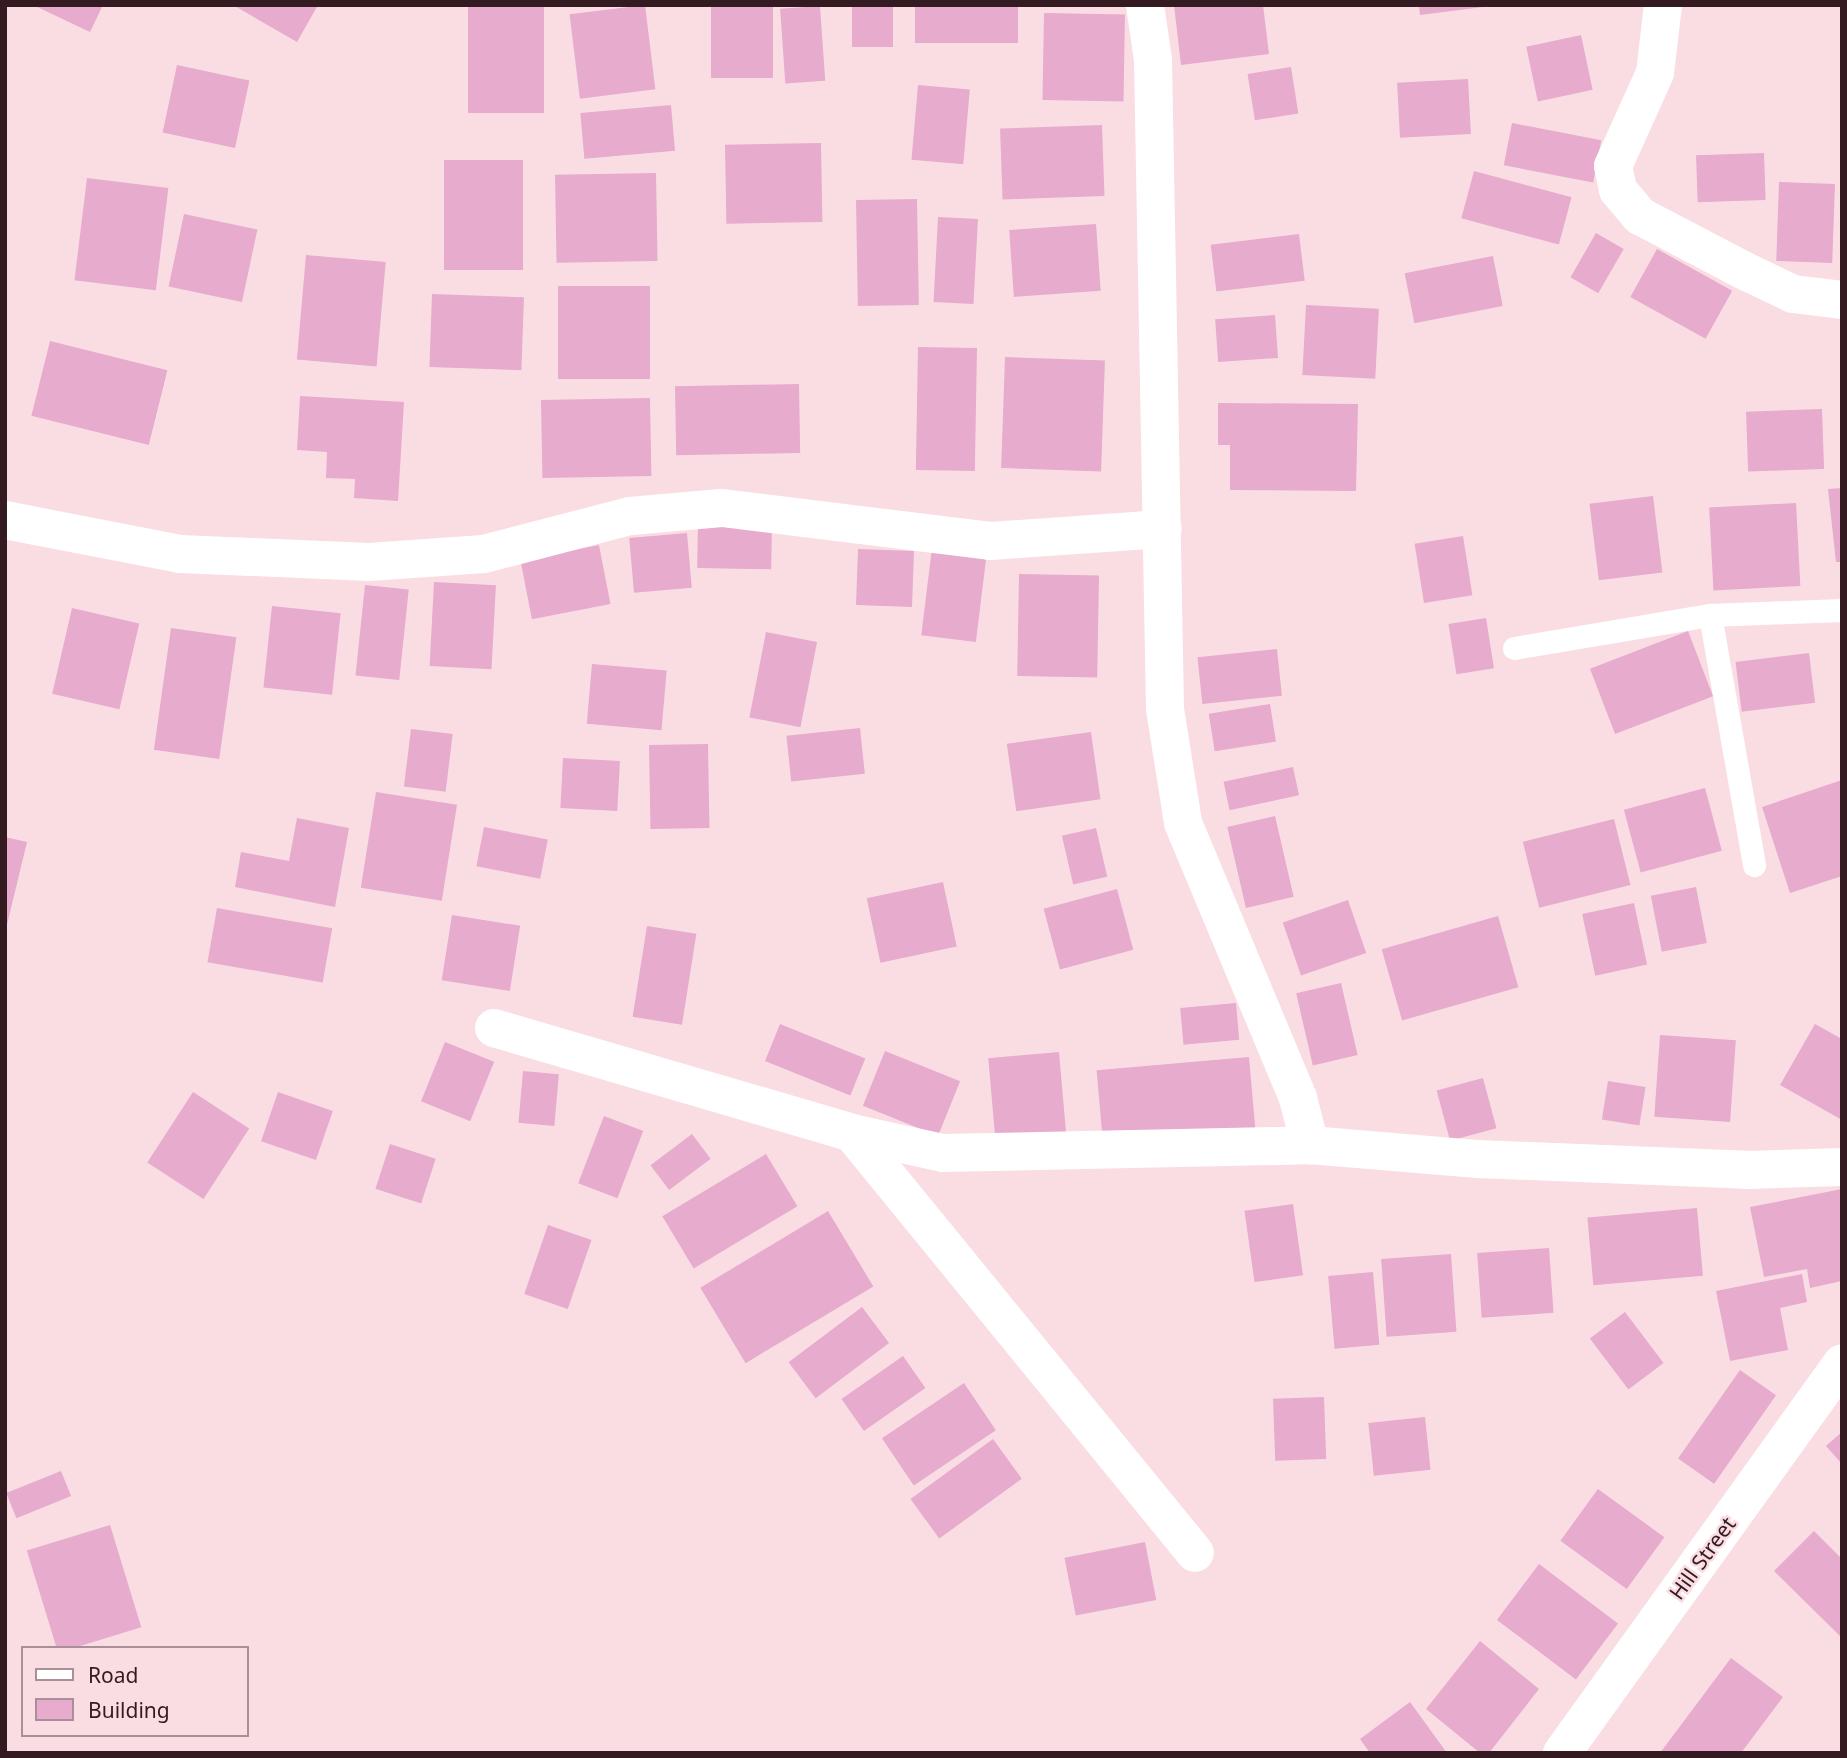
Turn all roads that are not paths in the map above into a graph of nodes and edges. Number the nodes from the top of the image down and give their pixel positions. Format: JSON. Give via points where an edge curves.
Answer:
{"nodes":[{"id":1,"x":1145,"y":5,"type":"edge"},
{"id":2,"x":1662,"y":5,"type":"edge"},
{"id":3,"x":1842,"y":300,"type":"edge"},
{"id":4,"x":5,"y":520,"type":"edge"},
{"id":5,"x":1163,"y":529,"type":"junction"},
{"id":6,"x":1842,"y":610,"type":"edge"},
{"id":7,"x":1710,"y":615,"type":"junction"},
{"id":8,"x":1514,"y":648,"type":"dead end"},
{"id":9,"x":1754,"y":865,"type":"dead end"},
{"id":10,"x":494,"y":1028,"type":"dead end"},
{"id":11,"x":852,"y":1133,"type":"junction"},
{"id":12,"x":1310,"y":1145,"type":"junction"},
{"id":13,"x":1842,"y":1167,"type":"edge"},
{"id":14,"x":1842,"y":1363,"type":"edge"},
{"id":15,"x":1195,"y":1553,"type":"dead end"},
{"id":16,"x":1562,"y":1753,"type":"edge"}],
"edges":[{"from":1,"to":5,"type":"street","via":[[1153,60]]},
{"from":2,"to":3,"type":"street","via":[[1655,73],[1614,166],[1618,190],[1640,216],[1743,270],[1793,293]]},
{"from":4,"to":5,"type":"street","via":[[180,554],[369,562],[485,554],[630,516],[722,508],[990,541]]},
{"from":5,"to":12,"type":"street","via":[[1165,709],[1184,823],[1298,1098]]},
{"from":6,"to":7,"type":"lane"},
{"from":7,"to":8,"type":"lane"},
{"from":7,"to":9,"type":"lane"},
{"from":10,"to":11,"type":"street"},
{"from":11,"to":12,"type":"street","via":[[943,1153],[991,1155]]},
{"from":11,"to":15,"type":"street"},
{"from":12,"to":13,"type":"street","via":[[1532,1162],[1747,1170]]},
{"from":14,"to":16,"type":"street","name":"Hill Street"}]}
